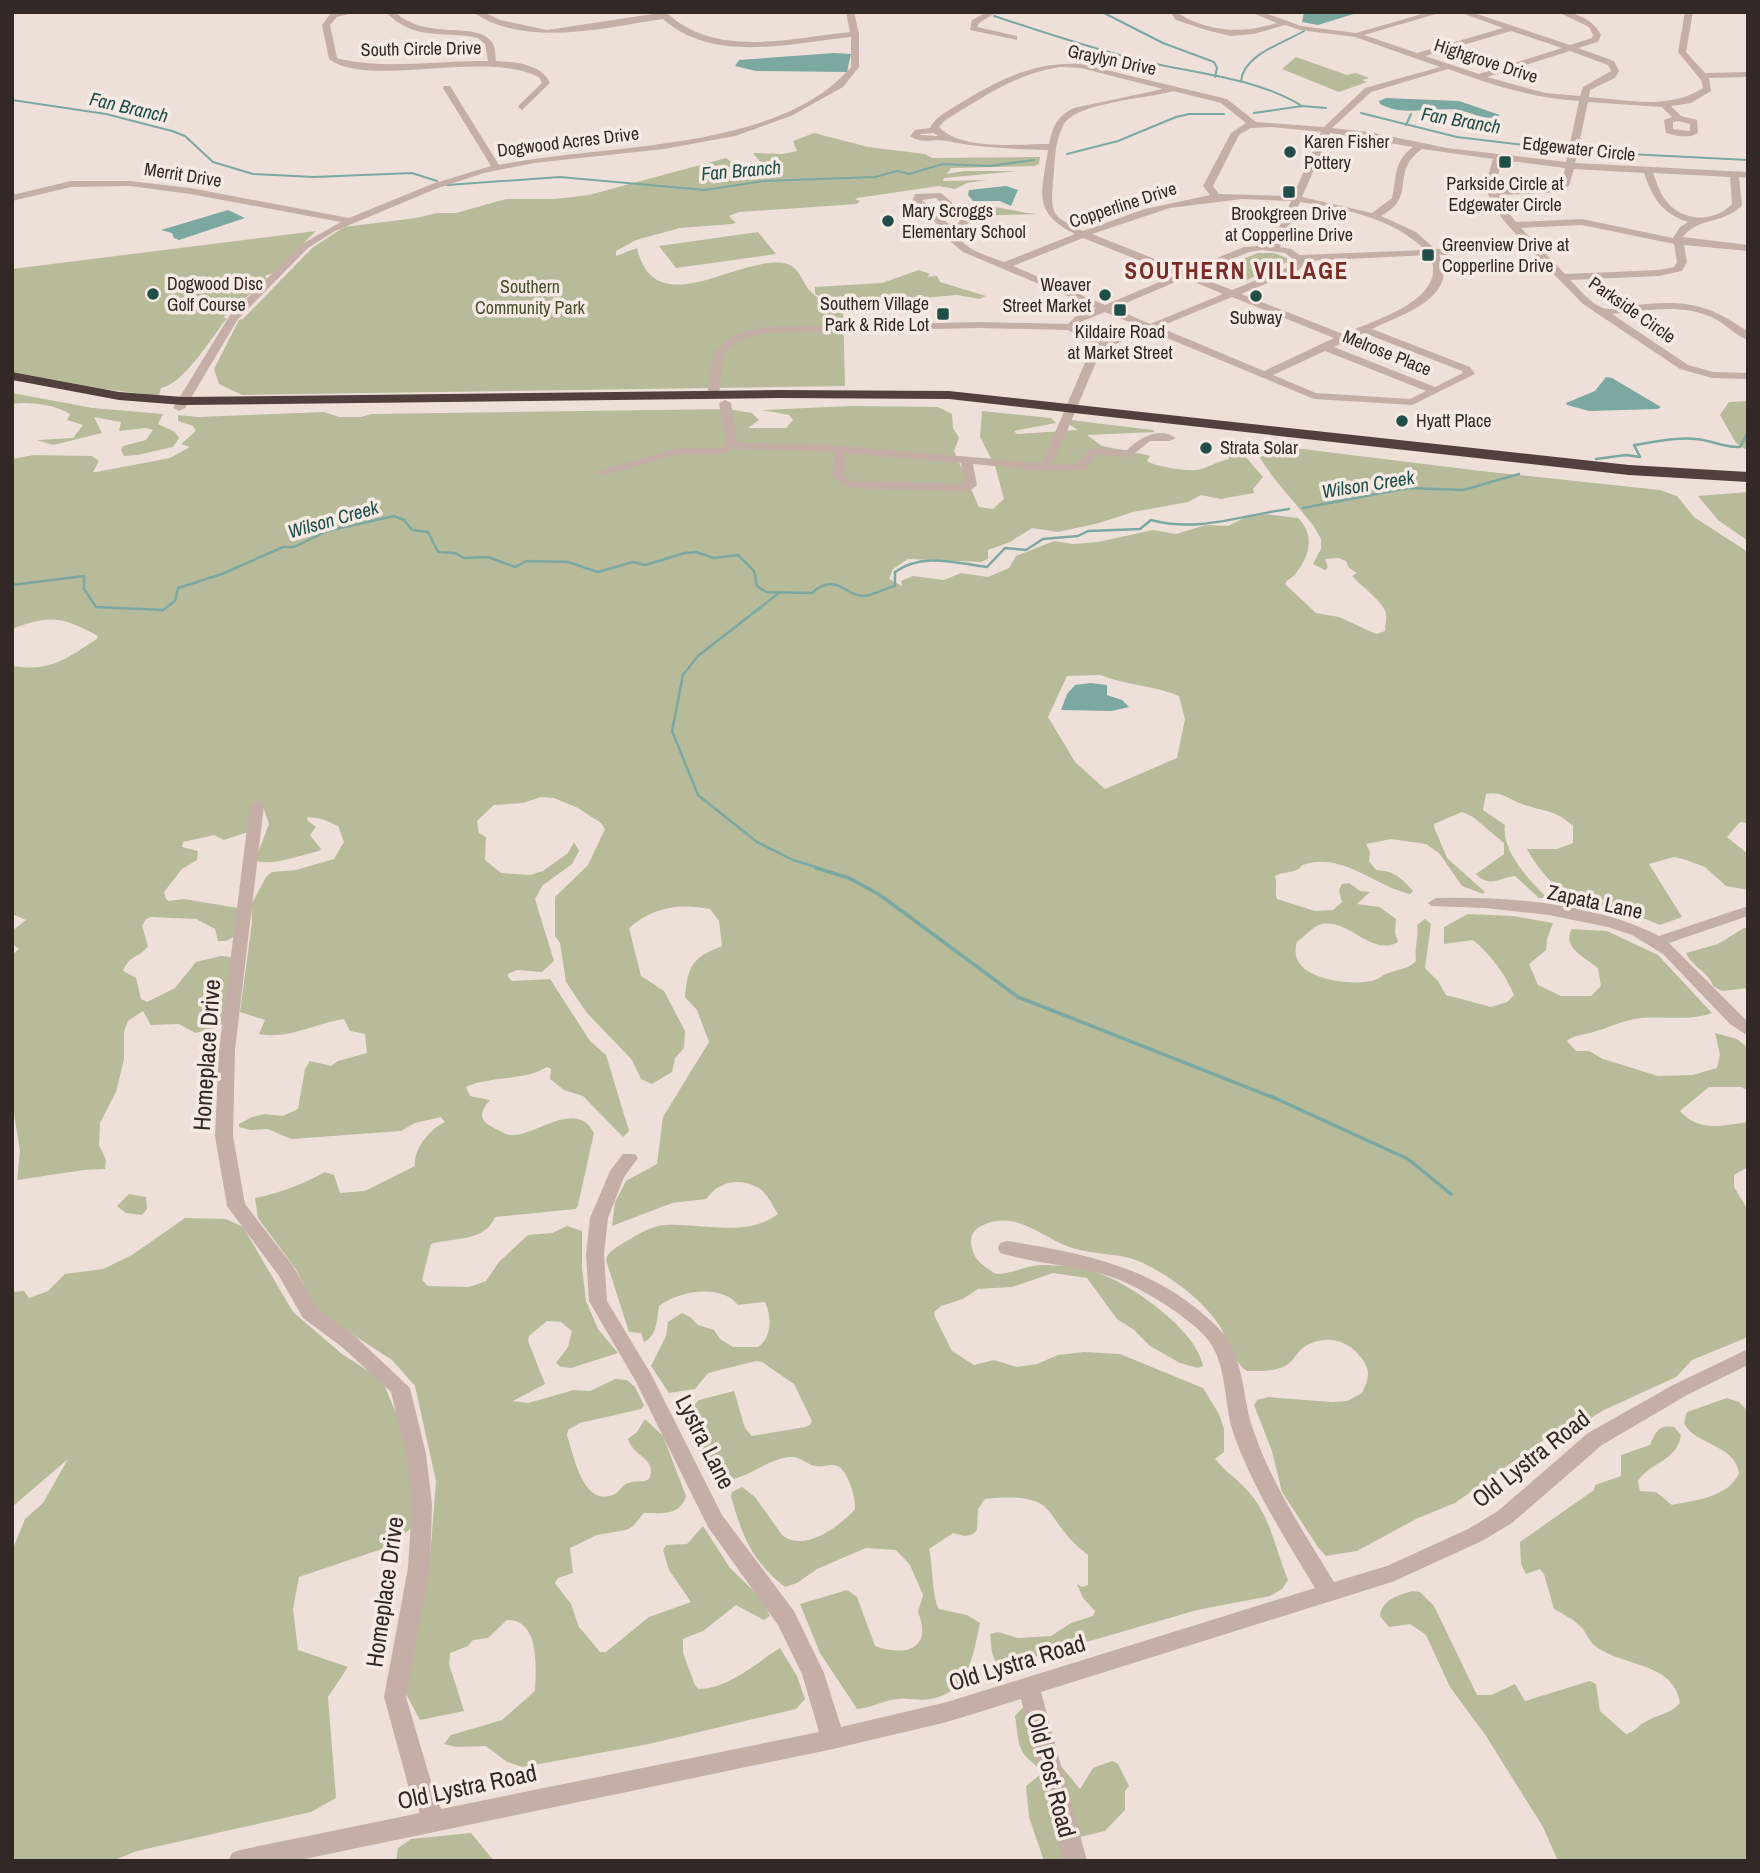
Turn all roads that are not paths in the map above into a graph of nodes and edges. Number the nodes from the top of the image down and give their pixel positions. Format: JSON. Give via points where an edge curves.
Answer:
{"nodes":[{"id":1,"x":353,"y":12,"type":"edge"},
{"id":2,"x":390,"y":12,"type":"edge"},
{"id":3,"x":477,"y":12,"type":"edge"},
{"id":4,"x":850,"y":12,"type":"edge"},
{"id":5,"x":993,"y":12,"type":"edge"},
{"id":6,"x":1174,"y":12,"type":"edge"},
{"id":7,"x":1254,"y":12,"type":"edge"},
{"id":8,"x":1439,"y":12,"type":"edge"},
{"id":9,"x":1463,"y":12,"type":"edge"},
{"id":10,"x":1562,"y":12,"type":"edge"},
{"id":11,"x":1689,"y":12,"type":"edge"},
{"id":12,"x":663,"y":14,"type":"edge"},
{"id":13,"x":1284,"y":23,"type":"junction"},
{"id":14,"x":1511,"y":28,"type":"junction"},
{"id":15,"x":855,"y":34,"type":"junction"},
{"id":16,"x":1356,"y":35,"type":"junction"},
{"id":17,"x":1014,"y":38,"type":"dead end"},
{"id":18,"x":1573,"y":48,"type":"junction"},
{"id":19,"x":1416,"y":56,"type":"junction"},
{"id":20,"x":492,"y":64,"type":"junction"},
{"id":21,"x":1447,"y":67,"type":"junction"},
{"id":22,"x":1748,"y":74,"type":"edge"},
{"id":23,"x":1702,"y":76,"type":"junction"},
{"id":24,"x":1479,"y":77,"type":"junction"},
{"id":25,"x":447,"y":88,"type":"dead end"},
{"id":26,"x":1171,"y":89,"type":"junction"},
{"id":27,"x":1583,"y":100,"type":"junction"},
{"id":28,"x":1664,"y":104,"type":"junction"},
{"id":29,"x":522,"y":107,"type":"dead end"},
{"id":30,"x":1678,"y":118,"type":"dead end"},
{"id":31,"x":1253,"y":124,"type":"junction"},
{"id":32,"x":935,"y":130,"type":"junction"},
{"id":33,"x":1326,"y":130,"type":"junction"},
{"id":34,"x":943,"y":138,"type":"junction"},
{"id":35,"x":1420,"y":146,"type":"junction"},
{"id":36,"x":1054,"y":147,"type":"junction"},
{"id":37,"x":1498,"y":157,"type":"junction"},
{"id":38,"x":1571,"y":166,"type":"junction"},
{"id":39,"x":496,"y":167,"type":"junction"},
{"id":40,"x":1648,"y":172,"type":"junction"},
{"id":41,"x":1734,"y":173,"type":"junction"},
{"id":42,"x":1748,"y":175,"type":"edge"},
{"id":43,"x":1492,"y":192,"type":"junction"},
{"id":44,"x":12,"y":198,"type":"edge"},
{"id":45,"x":1217,"y":198,"type":"junction"},
{"id":46,"x":1296,"y":199,"type":"junction"},
{"id":47,"x":1733,"y":210,"type":"junction"},
{"id":48,"x":1748,"y":213,"type":"edge"},
{"id":49,"x":1373,"y":216,"type":"junction"},
{"id":50,"x":348,"y":221,"type":"junction"},
{"id":51,"x":1697,"y":222,"type":"junction"},
{"id":52,"x":1514,"y":225,"type":"junction"},
{"id":53,"x":952,"y":232,"type":"junction"},
{"id":54,"x":1086,"y":235,"type":"junction"},
{"id":55,"x":1678,"y":241,"type":"junction"},
{"id":56,"x":1275,"y":248,"type":"junction"},
{"id":57,"x":1534,"y":248,"type":"junction"},
{"id":58,"x":1748,"y":248,"type":"edge"},
{"id":59,"x":1433,"y":253,"type":"junction"},
{"id":60,"x":1300,"y":258,"type":"junction"},
{"id":61,"x":1004,"y":266,"type":"junction"},
{"id":62,"x":1186,"y":275,"type":"junction"},
{"id":63,"x":1561,"y":277,"type":"junction"},
{"id":64,"x":1232,"y":294,"type":"junction"},
{"id":65,"x":1106,"y":308,"type":"junction"},
{"id":66,"x":1600,"y":312,"type":"junction"},
{"id":67,"x":1072,"y":327,"type":"junction"},
{"id":68,"x":1152,"y":328,"type":"junction"},
{"id":69,"x":1364,"y":329,"type":"junction"},
{"id":70,"x":1748,"y":337,"type":"edge"},
{"id":71,"x":1343,"y":338,"type":"junction"},
{"id":72,"x":1086,"y":339,"type":"junction"},
{"id":73,"x":1109,"y":341,"type":"junction"},
{"id":74,"x":1325,"y":347,"type":"junction"},
{"id":75,"x":1095,"y":351,"type":"junction"},
{"id":76,"x":1264,"y":375,"type":"junction"},
{"id":77,"x":12,"y":376,"type":"edge"},
{"id":78,"x":1748,"y":376,"type":"edge"},
{"id":79,"x":12,"y":385,"type":"edge"},
{"id":80,"x":1435,"y":391,"type":"junction"},
{"id":81,"x":719,"y":399,"type":"junction"},
{"id":82,"x":181,"y":405,"type":"junction"},
{"id":83,"x":1070,"y":411,"type":"junction"},
{"id":84,"x":1170,"y":438,"type":"dead end"},
{"id":85,"x":732,"y":443,"type":"junction"},
{"id":86,"x":841,"y":449,"type":"junction"},
{"id":87,"x":966,"y":460,"type":"junction"},
{"id":88,"x":1046,"y":467,"type":"junction"},
{"id":89,"x":603,"y":472,"type":"dead end"},
{"id":90,"x":1748,"y":477,"type":"edge"},
{"id":91,"x":1748,"y":484,"type":"edge"},
{"id":92,"x":257,"y":805,"type":"dead end"},
{"id":93,"x":1436,"y":903,"type":"dead end"},
{"id":94,"x":1748,"y":911,"type":"edge"},
{"id":95,"x":1658,"y":942,"type":"junction"},
{"id":96,"x":1748,"y":1031,"type":"edge"},
{"id":97,"x":629,"y":1158,"type":"dead end"},
{"id":98,"x":1007,"y":1248,"type":"dead end"},
{"id":99,"x":1748,"y":1356,"type":"edge"},
{"id":100,"x":1329,"y":1593,"type":"junction"},
{"id":101,"x":1029,"y":1688,"type":"junction"},
{"id":102,"x":833,"y":1739,"type":"junction"},
{"id":103,"x":434,"y":1821,"type":"junction"},
{"id":104,"x":240,"y":1861,"type":"edge"},
{"id":105,"x":1075,"y":1861,"type":"edge"}],
"edges":[{"from":1,"to":20,"type":"street","name":"South Circle Drive","via":[[334,15],[326,24],[333,59],[344,64],[380,68]]},
{"from":2,"to":20,"type":"street","name":"South Circle Drive","via":[[418,31],[485,40]]},
{"from":3,"to":12,"type":"street","via":[[498,22],[547,32]]},
{"from":4,"to":15,"type":"street","name":"Dogwood Acres Drive"},
{"from":5,"to":17,"type":"street","via":[[973,28]]},
{"from":6,"to":13,"type":"street","via":[[1178,18],[1230,35]]},
{"from":7,"to":13,"type":"street","name":"Highgrove Drive"},
{"from":8,"to":16,"type":"street"},
{"from":9,"to":14,"type":"street"},
{"from":10,"to":18,"type":"street","via":[[1592,25],[1597,35],[1591,43]]},
{"from":11,"to":23,"type":"street","via":[[1682,52]]},
{"from":12,"to":15,"type":"street","via":[[690,34],[724,42]]},
{"from":13,"to":16,"type":"street","name":"Highgrove Drive"},
{"from":14,"to":18,"type":"street"},
{"from":14,"to":19,"type":"street"},
{"from":15,"to":39,"type":"street","name":"Dogwood Acres Drive","via":[[855,67],[849,76],[824,96],[765,124],[648,149]]},
{"from":16,"to":19,"type":"street","name":"Highgrove Drive"},
{"from":18,"to":24,"type":"street"},
{"from":18,"to":27,"type":"street","via":[[1608,61],[1615,71],[1586,89]]},
{"from":19,"to":21,"type":"street","name":"Highgrove Drive"},
{"from":20,"to":29,"type":"street","via":[[526,67],[543,76],[545,83]]},
{"from":21,"to":24,"type":"street","name":"Highgrove Drive"},
{"from":21,"to":33,"type":"street","via":[[1364,93]]},
{"from":22,"to":23,"type":"street"},
{"from":23,"to":28,"type":"street","name":"Highgrove Drive","via":[[1708,89],[1703,94]]},
{"from":24,"to":27,"type":"street","name":"Highgrove Drive","via":[[1525,92]]},
{"from":25,"to":39,"type":"street"},
{"from":26,"to":31,"type":"street","name":"Graylyn Drive","via":[[1228,103]]},
{"from":26,"to":32,"type":"street","name":"Graylyn Drive","via":[[1080,66],[1037,66],[941,119]]},
{"from":26,"to":36,"type":"street","via":[[1071,113],[1059,123]]},
{"from":27,"to":28,"type":"street","name":"Highgrove Drive"},
{"from":27,"to":38,"type":"street"},
{"from":28,"to":30,"type":"street"},
{"from":31,"to":33,"type":"street","name":"Edgewater Circle"},
{"from":31,"to":45,"type":"street","via":[[1237,130],[1209,184]]},
{"from":32,"to":34,"type":"street"},
{"from":32,"to":34,"type":"street","name":"Graylyn Drive","via":[[914,136]]},
{"from":33,"to":35,"type":"street","name":"Edgewater Circle"},
{"from":33,"to":46,"type":"street"},
{"from":34,"to":36,"type":"street","name":"Graylyn Drive","via":[[975,145]]},
{"from":35,"to":37,"type":"street","name":"Edgewater Circle"},
{"from":35,"to":49,"type":"street","via":[[1403,162],[1396,201]]},
{"from":36,"to":54,"type":"street","via":[[1048,211]]},
{"from":37,"to":38,"type":"street","name":"Edgewater Circle"},
{"from":37,"to":43,"type":"street"},
{"from":38,"to":40,"type":"street","name":"Edgewater Circle"},
{"from":38,"to":43,"type":"street","via":[[1566,184],[1560,188]]},
{"from":39,"to":50,"type":"street","name":"Dogwood Acres Drive"},
{"from":40,"to":41,"type":"street","name":"Edgewater Circle"},
{"from":40,"to":51,"type":"street","via":[[1661,204]]},
{"from":41,"to":42,"type":"street","name":"Edgewater Circle"},
{"from":41,"to":47,"type":"street","via":[[1738,201]]},
{"from":43,"to":52,"type":"street","name":"Parkside Circle"},
{"from":44,"to":50,"type":"street","name":"Merrit Drive","via":[[58,185],[126,183]]},
{"from":45,"to":46,"type":"street","name":"Copperline Drive"},
{"from":45,"to":54,"type":"street","name":"Copperline Drive","via":[[1168,205]]},
{"from":46,"to":49,"type":"street","name":"Copperline Drive"},
{"from":46,"to":56,"type":"street"},
{"from":47,"to":48,"type":"street"},
{"from":47,"to":51,"type":"street"},
{"from":49,"to":59,"type":"street","name":"Copperline Drive","via":[[1408,232]]},
{"from":50,"to":82,"type":"street","name":"Dogwood Acres Drive","via":[[305,246],[234,317]]},
{"from":51,"to":55,"type":"street","via":[[1684,228]]},
{"from":52,"to":55,"type":"street","via":[[1586,222]]},
{"from":52,"to":57,"type":"street","name":"Parkside Circle"},
{"from":53,"to":53,"type":"street","via":[[965,222],[961,215],[938,195],[918,196],[917,201]]},
{"from":53,"to":61,"type":"street","via":[[962,247]]},
{"from":54,"to":61,"type":"street","name":"Copperline Drive"},
{"from":54,"to":62,"type":"street"},
{"from":55,"to":58,"type":"street"},
{"from":55,"to":63,"type":"street","via":[[1682,266],[1671,271]]},
{"from":56,"to":60,"type":"street"},
{"from":56,"to":62,"type":"street","via":[[1247,249]]},
{"from":57,"to":59,"type":"street"},
{"from":57,"to":63,"type":"street","name":"Parkside Circle"},
{"from":59,"to":60,"type":"street"},
{"from":59,"to":69,"type":"street","via":[[1440,272],[1429,295]]},
{"from":60,"to":64,"type":"street","via":[[1295,268]]},
{"from":61,"to":65,"type":"street"},
{"from":62,"to":64,"type":"street"},
{"from":62,"to":65,"type":"street"},
{"from":63,"to":66,"type":"street","name":"Parkside Circle"},
{"from":64,"to":68,"type":"street"},
{"from":64,"to":71,"type":"street"},
{"from":65,"to":67,"type":"street","via":[[1079,319]]},
{"from":65,"to":68,"type":"street"},
{"from":66,"to":70,"type":"street","via":[[1694,308],[1717,316]]},
{"from":66,"to":78,"type":"street","name":"Parkside Circle","via":[[1684,367],[1712,375]]},
{"from":67,"to":72,"type":"street"},
{"from":67,"to":81,"type":"street","via":[[763,330],[736,338],[719,352]]},
{"from":68,"to":73,"type":"street"},
{"from":68,"to":76,"type":"street"},
{"from":69,"to":71,"type":"street"},
{"from":69,"to":80,"type":"street","via":[[1469,372]]},
{"from":71,"to":74,"type":"street"},
{"from":72,"to":73,"type":"street"},
{"from":72,"to":75,"type":"street"},
{"from":73,"to":75,"type":"street"},
{"from":74,"to":76,"type":"street"},
{"from":74,"to":80,"type":"street","name":"Melrose Place"},
{"from":75,"to":83,"type":"street"},
{"from":76,"to":80,"type":"street","via":[[1323,397],[1408,402]]},
{"from":77,"to":82,"type":"highway"},
{"from":79,"to":82,"type":"highway","via":[[120,404]]},
{"from":81,"to":82,"type":"highway"},
{"from":81,"to":83,"type":"highway","via":[[907,400]]},
{"from":81,"to":85,"type":"street"},
{"from":83,"to":88,"type":"street"},
{"from":83,"to":90,"type":"highway","via":[[1629,470]]},
{"from":83,"to":91,"type":"highway","via":[[1632,477]]},
{"from":84,"to":88,"type":"street","via":[[1147,438],[1130,454],[1093,451],[1081,468]]},
{"from":85,"to":86,"type":"street"},
{"from":85,"to":89,"type":"street","via":[[724,451],[680,451]]},
{"from":86,"to":87,"type":"street"},
{"from":86,"to":87,"type":"street","via":[[838,476],[850,484],[968,488]]},
{"from":87,"to":88,"type":"street"},
{"from":92,"to":103,"type":"street","name":"Homeplace Drive","via":[[227,1050],[226,1147],[236,1206],[286,1271],[310,1313],[400,1388],[422,1504],[419,1568],[395,1697]]},
{"from":93,"to":95,"type":"street","name":"Zapata Lane","via":[[1458,901],[1556,912],[1628,927]]},
{"from":94,"to":95,"type":"street"},
{"from":95,"to":96,"type":"street","name":"Zapata Lane"},
{"from":97,"to":102,"type":"street","name":"Lystra Lane","via":[[616,1175],[599,1218],[595,1254],[598,1301],[644,1379],[715,1521],[786,1618],[813,1673]]},
{"from":98,"to":100,"type":"street","via":[[1083,1260],[1129,1275],[1171,1297],[1216,1337],[1232,1373],[1243,1431],[1266,1482]]},
{"from":99,"to":100,"type":"street","name":"Old Lystra Road","via":[[1595,1439],[1505,1517],[1475,1535],[1392,1573]]},
{"from":100,"to":101,"type":"street","name":"Old Lystra Road"},
{"from":101,"to":102,"type":"street","name":"Old Lystra Road","via":[[947,1713]]},
{"from":101,"to":105,"type":"street","name":"Old Post Road"},
{"from":102,"to":103,"type":"street","name":"Old Lystra Road"},
{"from":103,"to":104,"type":"street","name":"Old Lystra Road"}]}
